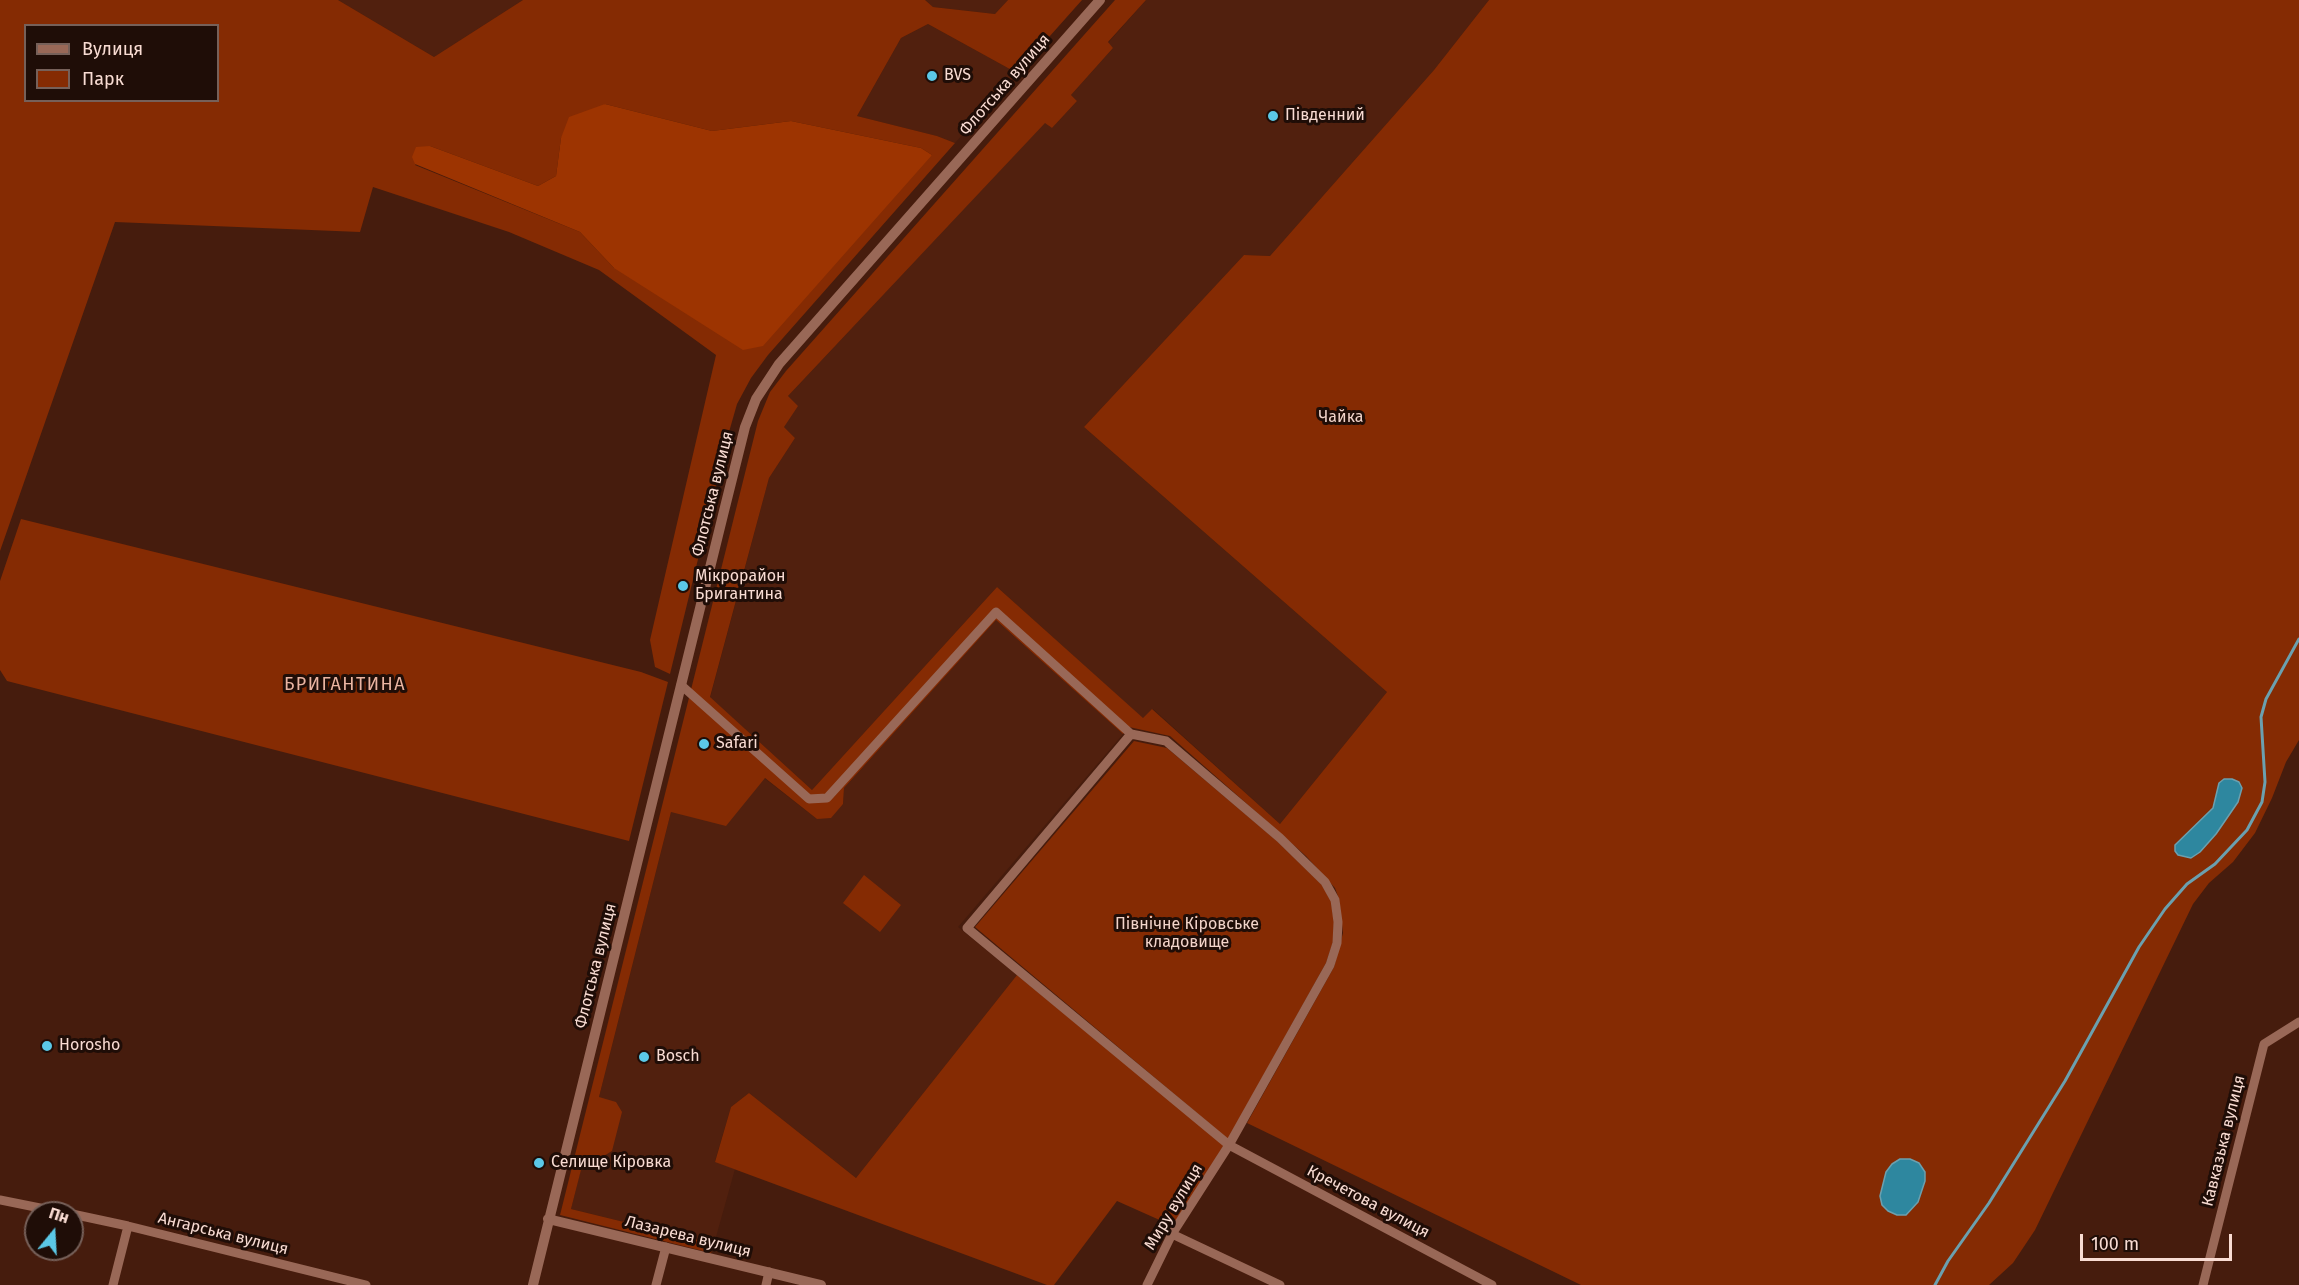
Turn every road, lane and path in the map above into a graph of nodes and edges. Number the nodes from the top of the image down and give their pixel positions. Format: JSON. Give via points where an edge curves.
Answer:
{"nodes":[{"id":1,"x":1101,"y":0,"type":"edge"},
{"id":2,"x":681,"y":685,"type":"junction"},
{"id":3,"x":1131,"y":734,"type":"junction"},
{"id":4,"x":2299,"y":1022,"type":"edge"},
{"id":5,"x":1229,"y":1145,"type":"junction"},
{"id":6,"x":0,"y":1200,"type":"edge"},
{"id":7,"x":24,"y":1205,"type":"edge"},
{"id":8,"x":84,"y":1217,"type":"edge"},
{"id":9,"x":549,"y":1219,"type":"junction"},
{"id":10,"x":128,"y":1226,"type":"junction"},
{"id":11,"x":1172,"y":1234,"type":"junction"},
{"id":12,"x":666,"y":1247,"type":"junction"},
{"id":13,"x":769,"y":1272,"type":"junction"},
{"id":14,"x":113,"y":1285,"type":"edge"},
{"id":15,"x":366,"y":1285,"type":"edge"},
{"id":16,"x":533,"y":1285,"type":"edge"},
{"id":17,"x":656,"y":1285,"type":"edge"},
{"id":18,"x":766,"y":1285,"type":"edge"},
{"id":19,"x":821,"y":1285,"type":"edge"},
{"id":20,"x":1147,"y":1285,"type":"edge"},
{"id":21,"x":1280,"y":1285,"type":"edge"},
{"id":22,"x":1492,"y":1285,"type":"edge"},
{"id":23,"x":2203,"y":1285,"type":"edge"}],
"edges":[{"from":1,"to":2,"type":"street","name":"Флотська вулиця","via":[[763,386],[745,427]]},
{"from":2,"to":3,"type":"street","via":[[809,799],[827,798],[996,612]]},
{"from":2,"to":9,"type":"street","name":"Флотська вулиця"},
{"from":3,"to":5,"type":"street","name":"Миру вулиця","via":[[1166,741],[1303,860],[1325,882],[1335,900],[1338,932],[1330,965]]},
{"from":3,"to":5,"type":"street","name":"Кречетова вулиця","via":[[967,928]]},
{"from":4,"to":23,"type":"street","name":"Кавказька вулиця","via":[[2264,1044]]},
{"from":5,"to":11,"type":"street","name":"Миру вулиця"},
{"from":5,"to":22,"type":"street","name":"Кречетова вулиця"},
{"from":6,"to":7,"type":"street"},
{"from":8,"to":10,"type":"street","name":"Ангарська вулиця"},
{"from":9,"to":12,"type":"street","name":"Лазарева вулиця"},
{"from":9,"to":16,"type":"street","name":"Флотська вулиця"},
{"from":10,"to":14,"type":"street"},
{"from":10,"to":15,"type":"street","name":"Ангарська вулиця"},
{"from":11,"to":20,"type":"street","name":"Миру вулиця"},
{"from":11,"to":21,"type":"street"},
{"from":12,"to":13,"type":"street","name":"Лазарева вулиця"},
{"from":12,"to":17,"type":"street"},
{"from":13,"to":18,"type":"street"},
{"from":13,"to":19,"type":"street","name":"Лазарева вулиця"}]}
